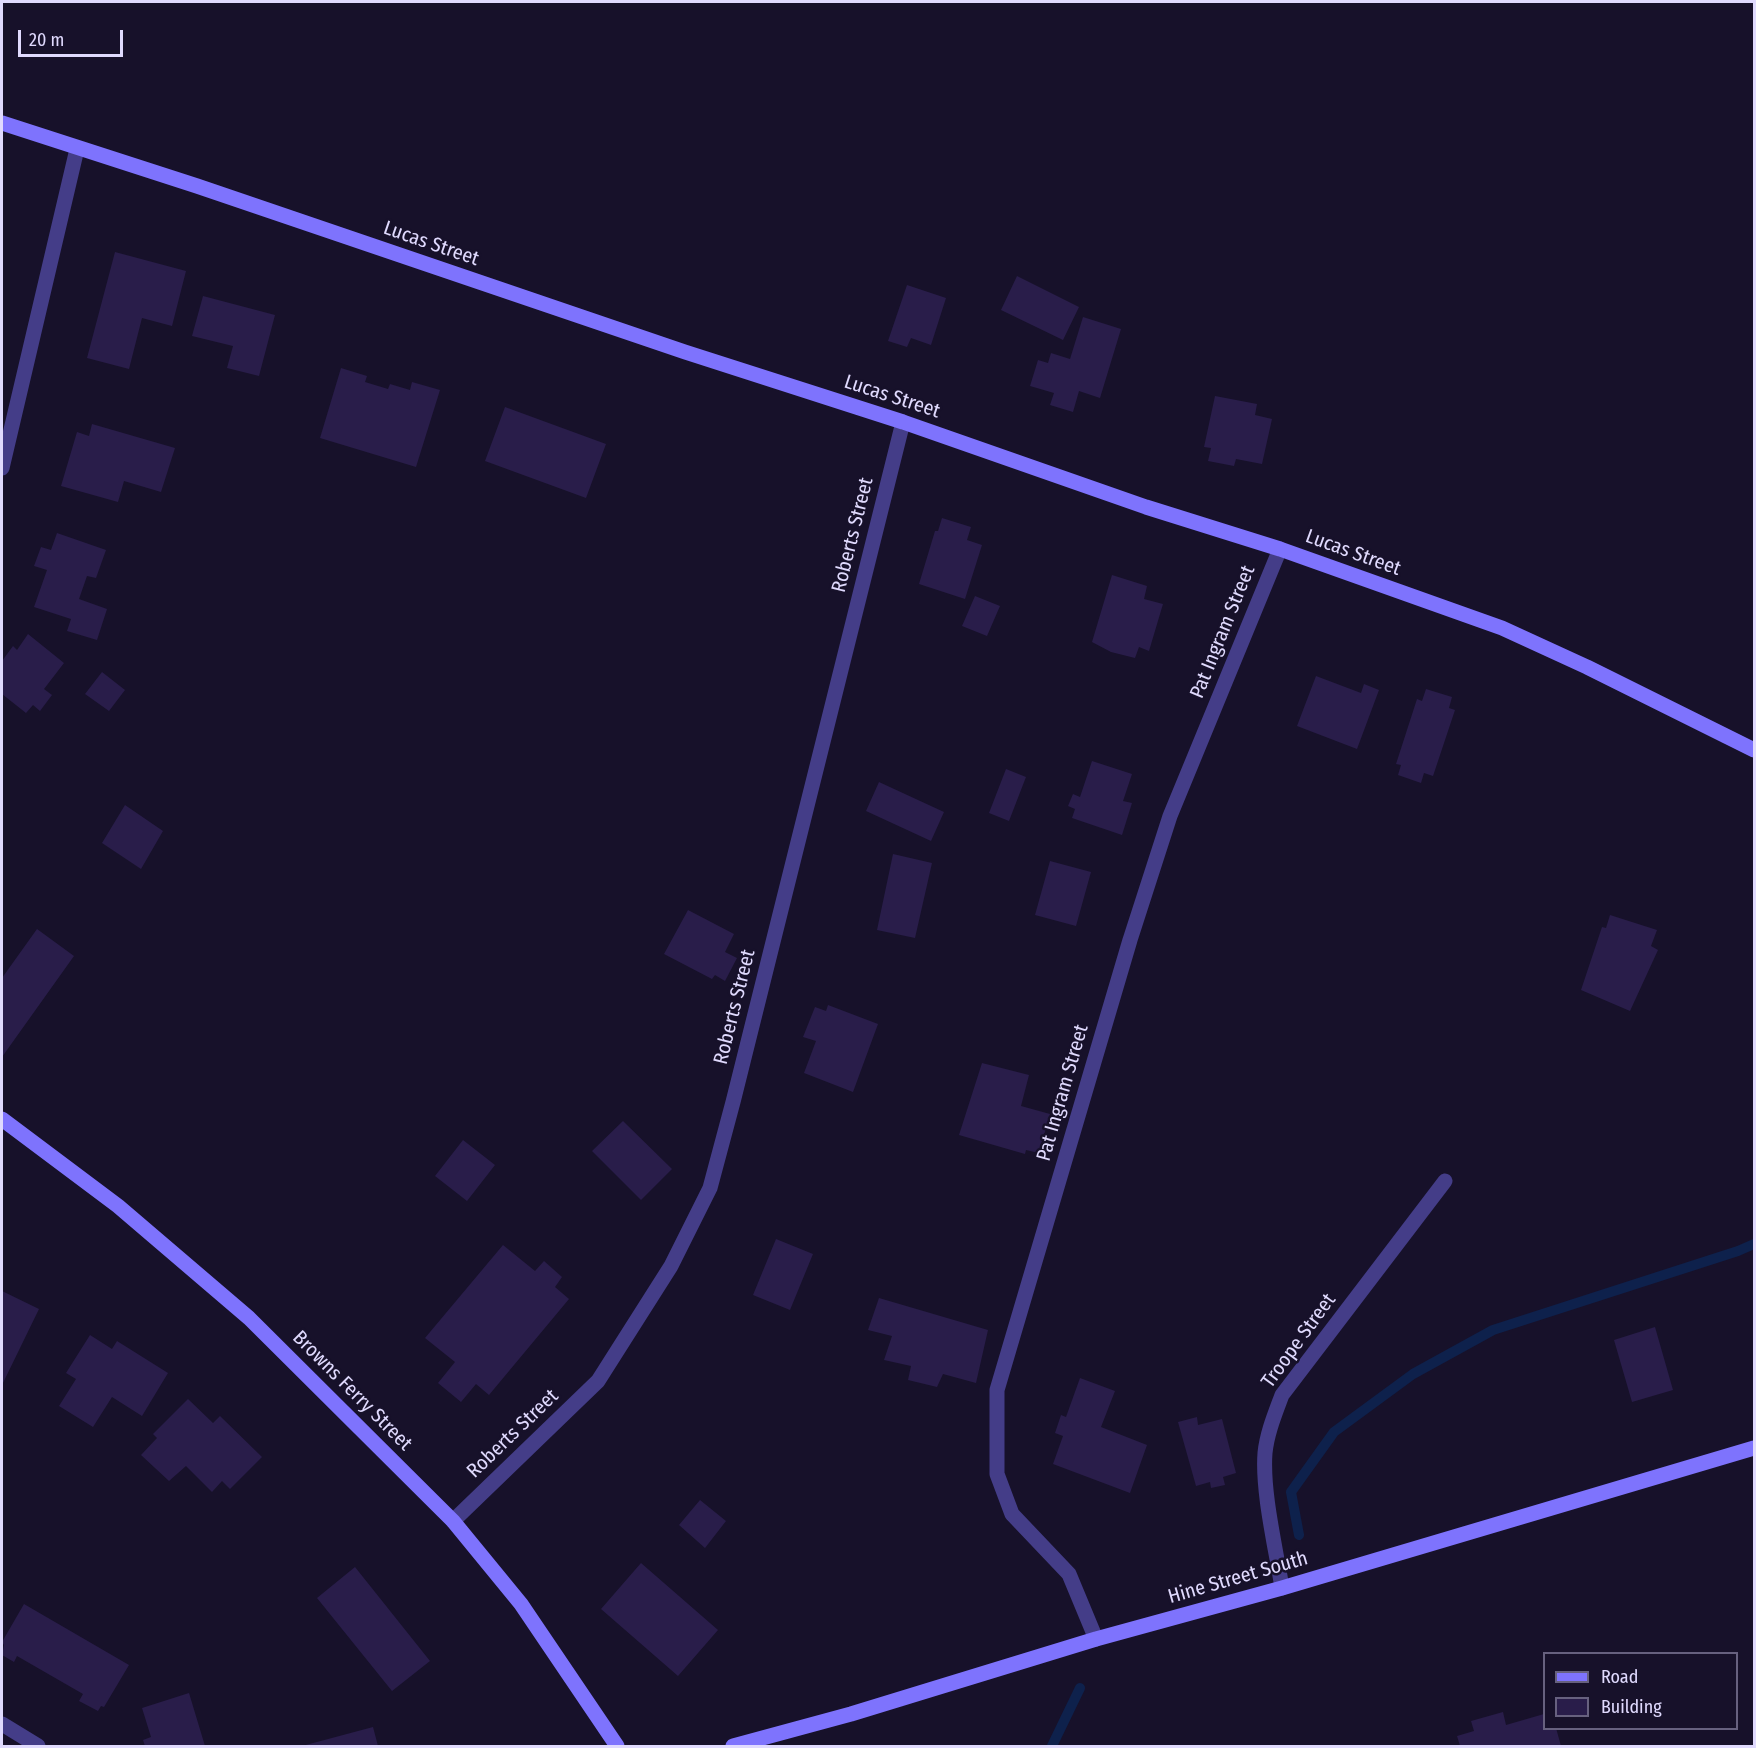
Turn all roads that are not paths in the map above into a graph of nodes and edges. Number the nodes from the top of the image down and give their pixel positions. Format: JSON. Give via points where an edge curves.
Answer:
{"nodes":[{"id":1,"x":2,"y":123,"type":"edge"},
{"id":2,"x":77,"y":149,"type":"junction"},
{"id":3,"x":903,"y":422,"type":"junction"},
{"id":4,"x":2,"y":468,"type":"edge"},
{"id":5,"x":1280,"y":549,"type":"junction"},
{"id":6,"x":1755,"y":750,"type":"edge"},
{"id":7,"x":2,"y":1119,"type":"edge"},
{"id":8,"x":1445,"y":1181,"type":"dead end"},
{"id":9,"x":1755,"y":1448,"type":"edge"},
{"id":10,"x":453,"y":1521,"type":"junction"},
{"id":11,"x":1282,"y":1588,"type":"junction"},
{"id":12,"x":1096,"y":1639,"type":"junction"},
{"id":13,"x":2,"y":1724,"type":"edge"},
{"id":14,"x":38,"y":1746,"type":"edge"},
{"id":15,"x":617,"y":1746,"type":"edge"},
{"id":16,"x":733,"y":1746,"type":"edge"}],
"edges":[{"from":1,"to":2,"type":"street","name":"Lucas Street"},
{"from":2,"to":3,"type":"street","name":"Lucas Street"},
{"from":2,"to":4,"type":"street"},
{"from":3,"to":5,"type":"street","name":"Lucas Street"},
{"from":3,"to":10,"type":"street","name":"Roberts Street","via":[[710,1188],[671,1266],[598,1381]]},
{"from":5,"to":6,"type":"street","name":"Lucas Street","via":[[1502,628]]},
{"from":5,"to":12,"type":"street","name":"Pat Ingram Street","via":[[1170,816],[997,1390],[997,1474],[1004,1494],[1012,1514],[1069,1574]]},
{"from":7,"to":10,"type":"street","name":"Browns Ferry Street","via":[[118,1206],[249,1318]]},
{"from":8,"to":11,"type":"street","name":"Troope Street","via":[[1282,1395],[1270,1425],[1265,1454]]},
{"from":9,"to":11,"type":"street","name":"Hine Street South"},
{"from":10,"to":15,"type":"street","name":"Browns Ferry Street","via":[[522,1604]]},
{"from":11,"to":12,"type":"street","name":"Hine Street South"},
{"from":12,"to":16,"type":"street","name":"Hine Street South"},
{"from":13,"to":14,"type":"street"}]}
